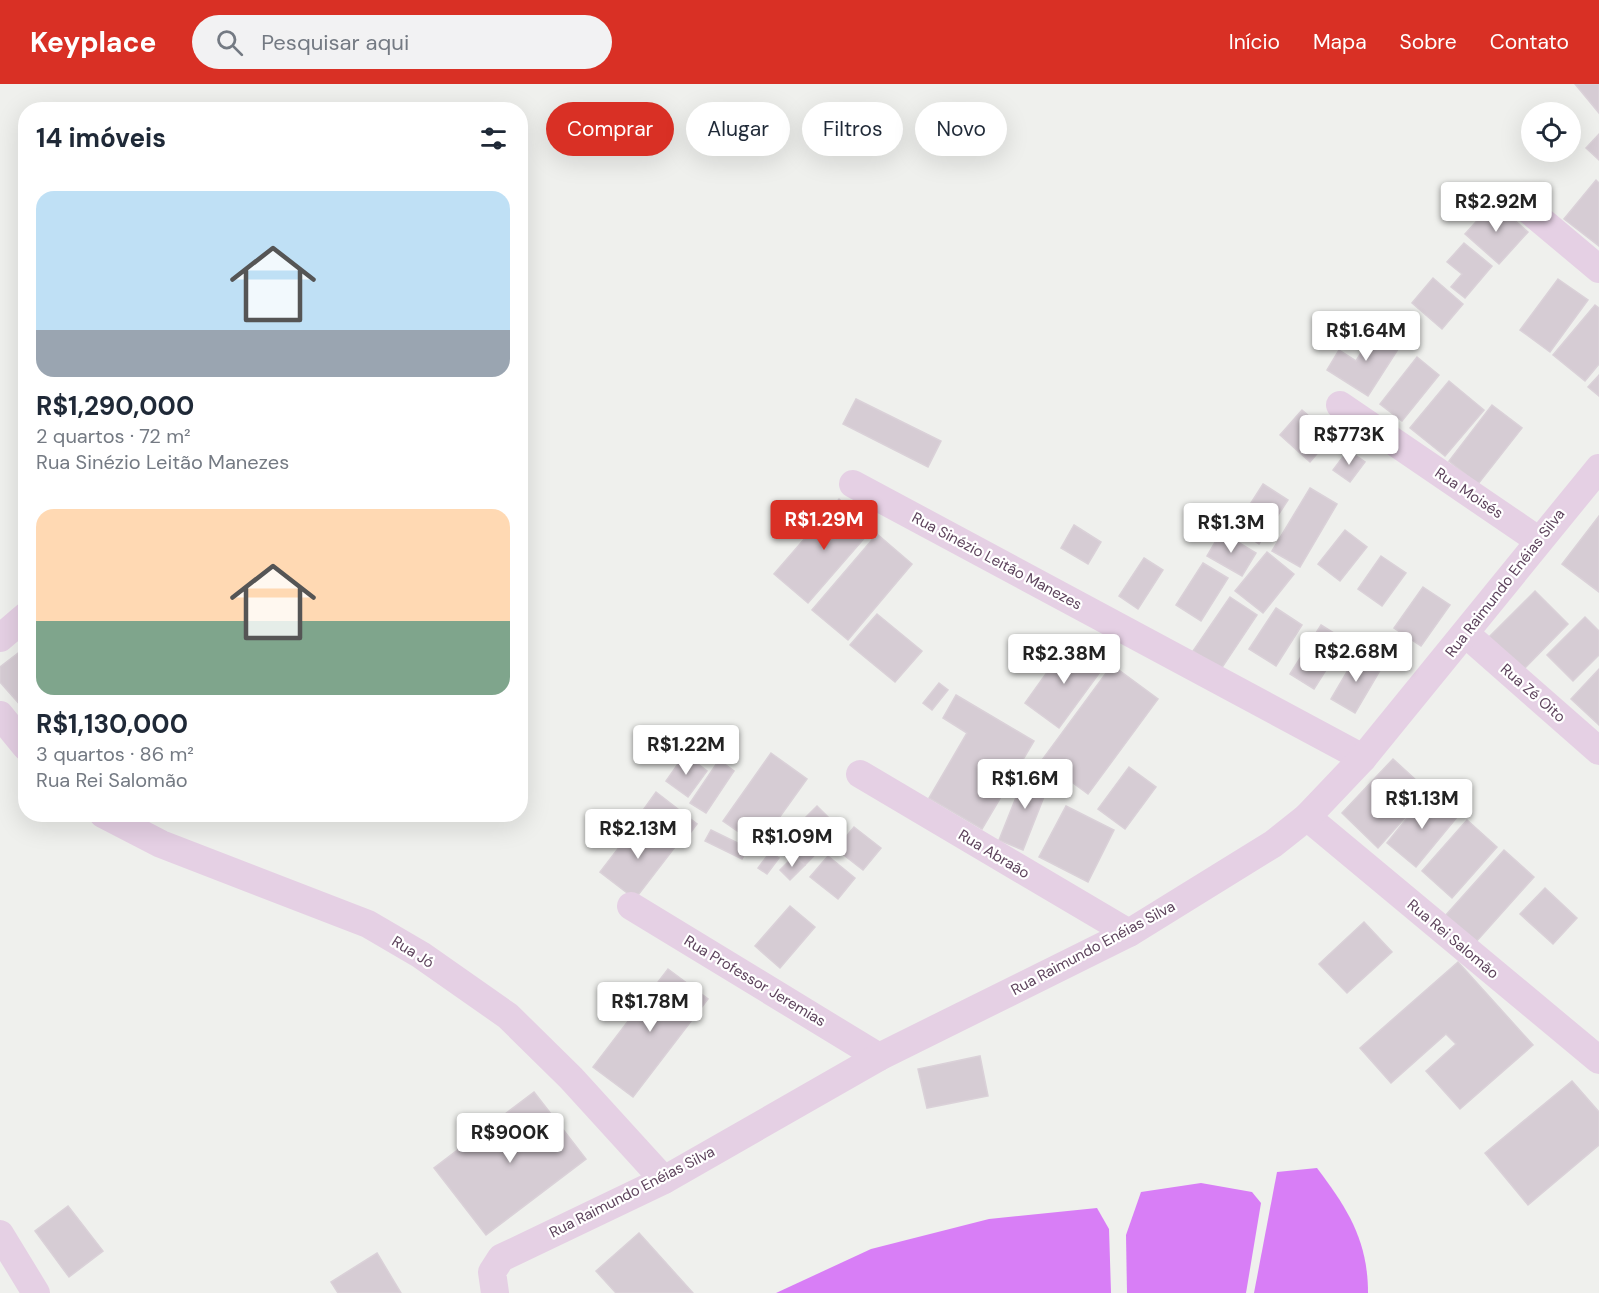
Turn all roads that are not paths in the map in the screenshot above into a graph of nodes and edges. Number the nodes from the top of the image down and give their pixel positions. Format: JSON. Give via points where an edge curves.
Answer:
{"nodes":[{"id":1,"x":1525,"y":207,"type":"dead end"},
{"id":2,"x":1599,"y":269,"type":"edge"},
{"id":3,"x":1340,"y":405,"type":"dead end"},
{"id":4,"x":1599,"y":468,"type":"edge"},
{"id":5,"x":853,"y":484,"type":"dead end"},
{"id":6,"x":1538,"y":540,"type":"junction"},
{"id":7,"x":18,"y":623,"type":"edge"},
{"id":8,"x":1466,"y":634,"type":"junction"},
{"id":9,"x":0,"y":638,"type":"edge"},
{"id":10,"x":0,"y":715,"type":"edge"},
{"id":11,"x":18,"y":737,"type":"edge"},
{"id":12,"x":1599,"y":751,"type":"edge"},
{"id":13,"x":1363,"y":758,"type":"junction"},
{"id":14,"x":860,"y":774,"type":"dead end"},
{"id":15,"x":1307,"y":817,"type":"junction"},
{"id":16,"x":118,"y":822,"type":"edge"},
{"id":17,"x":631,"y":906,"type":"dead end"},
{"id":18,"x":1129,"y":933,"type":"junction"},
{"id":19,"x":879,"y":1057,"type":"junction"},
{"id":20,"x":1599,"y":1060,"type":"edge"},
{"id":21,"x":664,"y":1180,"type":"junction"},
{"id":22,"x":0,"y":1234,"type":"edge"},
{"id":23,"x":36,"y":1293,"type":"edge"},
{"id":24,"x":495,"y":1293,"type":"edge"}],
"edges":[{"from":1,"to":2,"type":"street"},
{"from":3,"to":6,"type":"street","name":"Rua Moisés"},
{"from":4,"to":6,"type":"street","name":"Rua Raimundo Enéias Silva"},
{"from":5,"to":13,"type":"street","name":"Rua Sinézio Leitão Manezes"},
{"from":6,"to":8,"type":"street","name":"Rua Raimundo Enéias Silva"},
{"from":7,"to":9,"type":"street"},
{"from":8,"to":12,"type":"street","name":"Rua Zé Oito"},
{"from":8,"to":13,"type":"street","name":"Rua Raimundo Enéias Silva"},
{"from":10,"to":11,"type":"street"},
{"from":13,"to":15,"type":"street","name":"Rua Raimundo Enéias Silva"},
{"from":14,"to":18,"type":"street","name":"Rua Abraão"},
{"from":15,"to":18,"type":"street","name":"Rua Raimundo Enéias Silva","via":[[1218,880]]},
{"from":15,"to":20,"type":"street","name":"Rua Rei Salomão"},
{"from":16,"to":21,"type":"street","name":"Rua Jó","via":[[161,844],[368,924],[421,955],[508,1016]]},
{"from":17,"to":19,"type":"street","name":"Rua Professor Jeremias"},
{"from":18,"to":19,"type":"street","name":"Rua Raimundo Enéias Silva"},
{"from":19,"to":21,"type":"street","name":"Rua Raimundo Enéias Silva"},
{"from":21,"to":24,"type":"street","name":"Rua Raimundo Enéias Silva","via":[[501,1258],[492,1272]]},
{"from":22,"to":23,"type":"street"}]}
